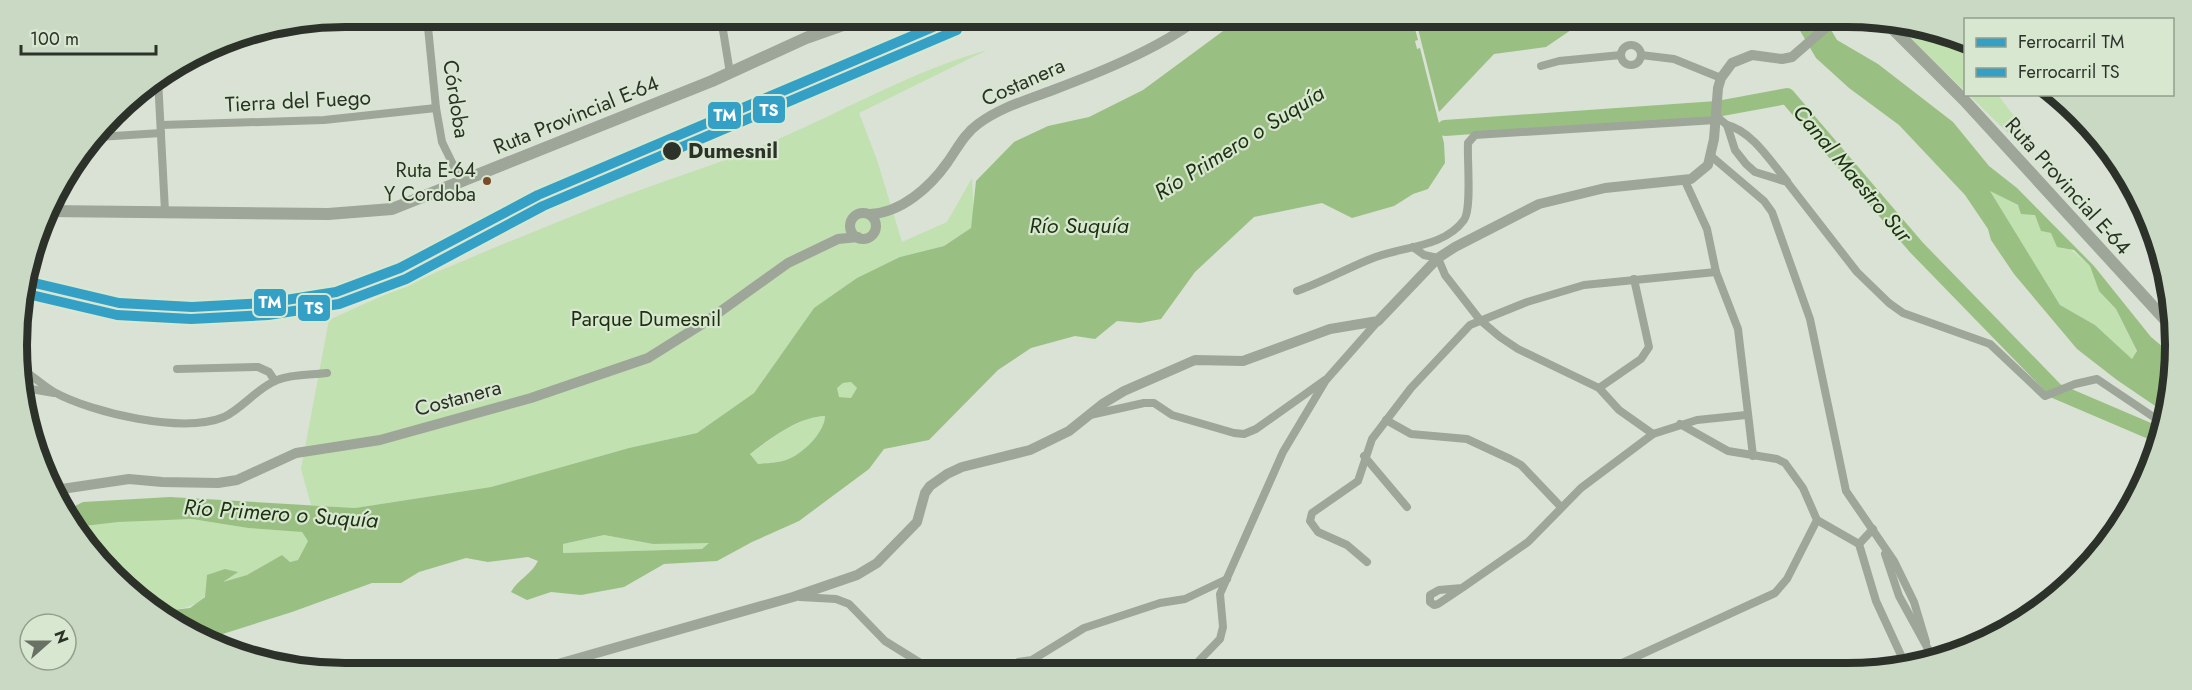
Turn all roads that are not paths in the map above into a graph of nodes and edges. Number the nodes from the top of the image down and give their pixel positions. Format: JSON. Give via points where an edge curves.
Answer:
{"nodes":[{"id":1,"x":428,"y":27,"type":"edge"},
{"id":2,"x":722,"y":27,"type":"edge"},
{"id":3,"x":830,"y":27,"type":"edge"},
{"id":4,"x":1186,"y":27,"type":"edge"},
{"id":5,"x":1826,"y":27,"type":"edge"},
{"id":6,"x":1895,"y":31,"type":"edge"},
{"id":7,"x":1621,"y":55,"type":"junction"},
{"id":8,"x":1641,"y":56,"type":"junction"},
{"id":9,"x":1541,"y":66,"type":"dead end"},
{"id":10,"x":730,"y":73,"type":"junction"},
{"id":11,"x":1721,"y":78,"type":"junction"},
{"id":12,"x":159,"y":87,"type":"edge"},
{"id":13,"x":436,"y":108,"type":"junction"},
{"id":14,"x":1716,"y":118,"type":"junction"},
{"id":15,"x":1727,"y":124,"type":"junction"},
{"id":16,"x":161,"y":129,"type":"junction"},
{"id":17,"x":105,"y":136,"type":"edge"},
{"id":18,"x":1711,"y":156,"type":"junction"},
{"id":19,"x":1685,"y":181,"type":"junction"},
{"id":20,"x":1788,"y":182,"type":"junction"},
{"id":21,"x":462,"y":183,"type":"junction"},
{"id":22,"x":889,"y":210,"type":"junction"},
{"id":23,"x":57,"y":211,"type":"edge"},
{"id":24,"x":165,"y":211,"type":"junction"},
{"id":25,"x":870,"y":214,"type":"junction"},
{"id":26,"x":850,"y":224,"type":"junction"},
{"id":27,"x":877,"y":226,"type":"junction"},
{"id":28,"x":858,"y":237,"type":"junction"},
{"id":29,"x":838,"y":239,"type":"junction"},
{"id":30,"x":1413,"y":247,"type":"junction"},
{"id":31,"x":1438,"y":258,"type":"junction"},
{"id":32,"x":1716,"y":272,"type":"junction"},
{"id":33,"x":1634,"y":279,"type":"junction"},
{"id":34,"x":1297,"y":291,"type":"dead end"},
{"id":35,"x":2163,"y":318,"type":"edge"},
{"id":36,"x":1480,"y":320,"type":"junction"},
{"id":37,"x":1378,"y":321,"type":"junction"},
{"id":38,"x":177,"y":369,"type":"dead end"},
{"id":39,"x":327,"y":372,"type":"dead end"},
{"id":40,"x":29,"y":374,"type":"edge"},
{"id":41,"x":1326,"y":380,"type":"junction"},
{"id":42,"x":275,"y":381,"type":"junction"},
{"id":43,"x":1599,"y":388,"type":"junction"},
{"id":44,"x":30,"y":389,"type":"edge"},
{"id":45,"x":56,"y":393,"type":"junction"},
{"id":46,"x":1090,"y":415,"type":"junction"},
{"id":47,"x":1746,"y":415,"type":"junction"},
{"id":48,"x":2156,"y":419,"type":"edge"},
{"id":49,"x":1386,"y":420,"type":"junction"},
{"id":50,"x":1680,"y":424,"type":"junction"},
{"id":51,"x":1653,"y":434,"type":"junction"},
{"id":52,"x":1364,"y":456,"type":"junction"},
{"id":53,"x":1753,"y":456,"type":"junction"},
{"id":54,"x":62,"y":489,"type":"edge"},
{"id":55,"x":1407,"y":507,"type":"dead end"},
{"id":56,"x":1561,"y":507,"type":"junction"},
{"id":57,"x":1817,"y":520,"type":"junction"},
{"id":58,"x":1873,"y":529,"type":"junction"},
{"id":59,"x":1859,"y":544,"type":"junction"},
{"id":60,"x":1367,"y":562,"type":"dead end"},
{"id":61,"x":1227,"y":579,"type":"junction"},
{"id":62,"x":1462,"y":588,"type":"dead end"},
{"id":63,"x":793,"y":597,"type":"junction"},
{"id":64,"x":1930,"y":652,"type":"edge"},
{"id":65,"x":1902,"y":658,"type":"edge"},
{"id":66,"x":562,"y":663,"type":"edge"},
{"id":67,"x":920,"y":663,"type":"edge"},
{"id":68,"x":1017,"y":663,"type":"edge"},
{"id":69,"x":1197,"y":663,"type":"edge"},
{"id":70,"x":1622,"y":663,"type":"edge"}],
"edges":[{"from":1,"to":13,"type":"street","name":"Córdoba"},
{"from":2,"to":10,"type":"street"},
{"from":3,"to":10,"type":"main road","name":"Ruta Provincial E-64"},
{"from":4,"to":22,"type":"street","name":"Costanera","via":[[1166,40],[999,111],[971,130],[944,167],[919,192]]},
{"from":5,"to":11,"type":"street","via":[[1796,54],[1782,59],[1744,57],[1732,63]]},
{"from":6,"to":35,"type":"main road","name":"Ruta Provincial E-64","via":[[1965,101]]},
{"from":7,"to":8,"type":"street","via":[[1629,65],[1636,64]]},
{"from":7,"to":8,"type":"street","via":[[1631,45],[1639,49]]},
{"from":7,"to":9,"type":"street"},
{"from":8,"to":11,"type":"street","via":[[1674,59]]},
{"from":10,"to":21,"type":"main road","name":"Ruta Provincial E-64"},
{"from":11,"to":14,"type":"street"},
{"from":12,"to":16,"type":"street"},
{"from":13,"to":16,"type":"street","name":"Tierra del Fuego","via":[[324,120]]},
{"from":13,"to":21,"type":"street","name":"Córdoba","via":[[442,142]]},
{"from":14,"to":15,"type":"street"},
{"from":14,"to":18,"type":"street"},
{"from":14,"to":30,"type":"street","via":[[1475,135],[1468,144],[1469,207],[1464,221],[1441,239]]},
{"from":15,"to":20,"type":"street","via":[[1740,129]]},
{"from":15,"to":20,"type":"street","via":[[1735,150],[1746,164],[1755,172]]},
{"from":16,"to":17,"type":"street","name":"Tierra del Fuego"},
{"from":16,"to":24,"type":"street"},
{"from":18,"to":19,"type":"street","via":[[1703,172]]},
{"from":18,"to":58,"type":"street","via":[[1764,201],[1776,221],[1810,319],[1842,482]]},
{"from":19,"to":31,"type":"street","via":[[1605,188],[1552,200]]},
{"from":19,"to":32,"type":"street","via":[[1710,240]]},
{"from":20,"to":48,"type":"street","via":[[1857,272],[1903,314],[1990,344],[2045,396],[2097,379]]},
{"from":21,"to":24,"type":"main road","name":"Ruta Provincial E-64","via":[[401,207],[376,212]]},
{"from":22,"to":25,"type":"street","name":"Costanera"},
{"from":22,"to":27,"type":"street","name":"Costanera"},
{"from":23,"to":24,"type":"main road","name":"Ruta Provincial E-64"},
{"from":25,"to":26,"type":"street","name":"Costanera","via":[[855,215]]},
{"from":25,"to":27,"type":"street"},
{"from":26,"to":28,"type":"street","via":[[852,233]]},
{"from":26,"to":29,"type":"street","name":"Costanera"},
{"from":27,"to":28,"type":"street","name":"Costanera","via":[[872,236]]},
{"from":28,"to":29,"type":"street","name":"Costanera"},
{"from":29,"to":54,"type":"street","name":"Costanera","via":[[788,263],[648,358],[531,398],[380,440],[296,453],[237,480],[129,479]]},
{"from":30,"to":31,"type":"street"},
{"from":30,"to":34,"type":"street","via":[[1370,259]]},
{"from":31,"to":36,"type":"street","via":[[1445,275]]},
{"from":31,"to":37,"type":"street"},
{"from":32,"to":33,"type":"street"},
{"from":32,"to":47,"type":"street","via":[[1738,329]]},
{"from":33,"to":36,"type":"street","via":[[1584,285]]},
{"from":33,"to":43,"type":"street","via":[[1649,347],[1641,359]]},
{"from":36,"to":43,"type":"street","via":[[1518,349]]},
{"from":36,"to":49,"type":"street","via":[[1470,325],[1435,361]]},
{"from":37,"to":41,"type":"street"},
{"from":37,"to":46,"type":"street","via":[[1330,329],[1243,361],[1195,360],[1124,392]]},
{"from":38,"to":42,"type":"street","via":[[258,367],[269,372]]},
{"from":39,"to":42,"type":"street"},
{"from":40,"to":45,"type":"street"},
{"from":41,"to":46,"type":"street","via":[[1244,434],[1172,415],[1154,403]]},
{"from":41,"to":61,"type":"street","via":[[1283,452]]},
{"from":42,"to":45,"type":"street","via":[[234,412],[196,423],[123,416]]},
{"from":43,"to":51,"type":"street","via":[[1619,410]]},
{"from":44,"to":45,"type":"street"},
{"from":46,"to":63,"type":"street","via":[[1030,450],[947,474],[930,486],[917,522],[867,571]]},
{"from":47,"to":50,"type":"street"},
{"from":47,"to":53,"type":"street"},
{"from":49,"to":52,"type":"street"},
{"from":49,"to":56,"type":"street","via":[[1411,434],[1467,439],[1510,459],[1521,465]]},
{"from":50,"to":51,"type":"street"},
{"from":50,"to":53,"type":"street","via":[[1728,451]]},
{"from":51,"to":56,"type":"street"},
{"from":52,"to":55,"type":"street"},
{"from":52,"to":60,"type":"street","via":[[1358,481],[1312,513],[1310,521],[1318,532],[1347,545]]},
{"from":53,"to":57,"type":"street","via":[[1785,463],[1803,488]]},
{"from":56,"to":62,"type":"street","via":[[1528,542]]},
{"from":57,"to":59,"type":"street"},
{"from":57,"to":70,"type":"street","via":[[1787,579],[1775,593]]},
{"from":58,"to":59,"type":"street"},
{"from":58,"to":64,"type":"street","via":[[1914,602]]},
{"from":59,"to":65,"type":"street","via":[[1876,601]]},
{"from":61,"to":68,"type":"street","via":[[1185,599],[1160,603],[1084,628],[1032,660]]},
{"from":61,"to":69,"type":"street","via":[[1220,594],[1220,639]]},
{"from":63,"to":66,"type":"street"},
{"from":63,"to":67,"type":"street","via":[[836,598],[849,604],[885,641]]}]}
